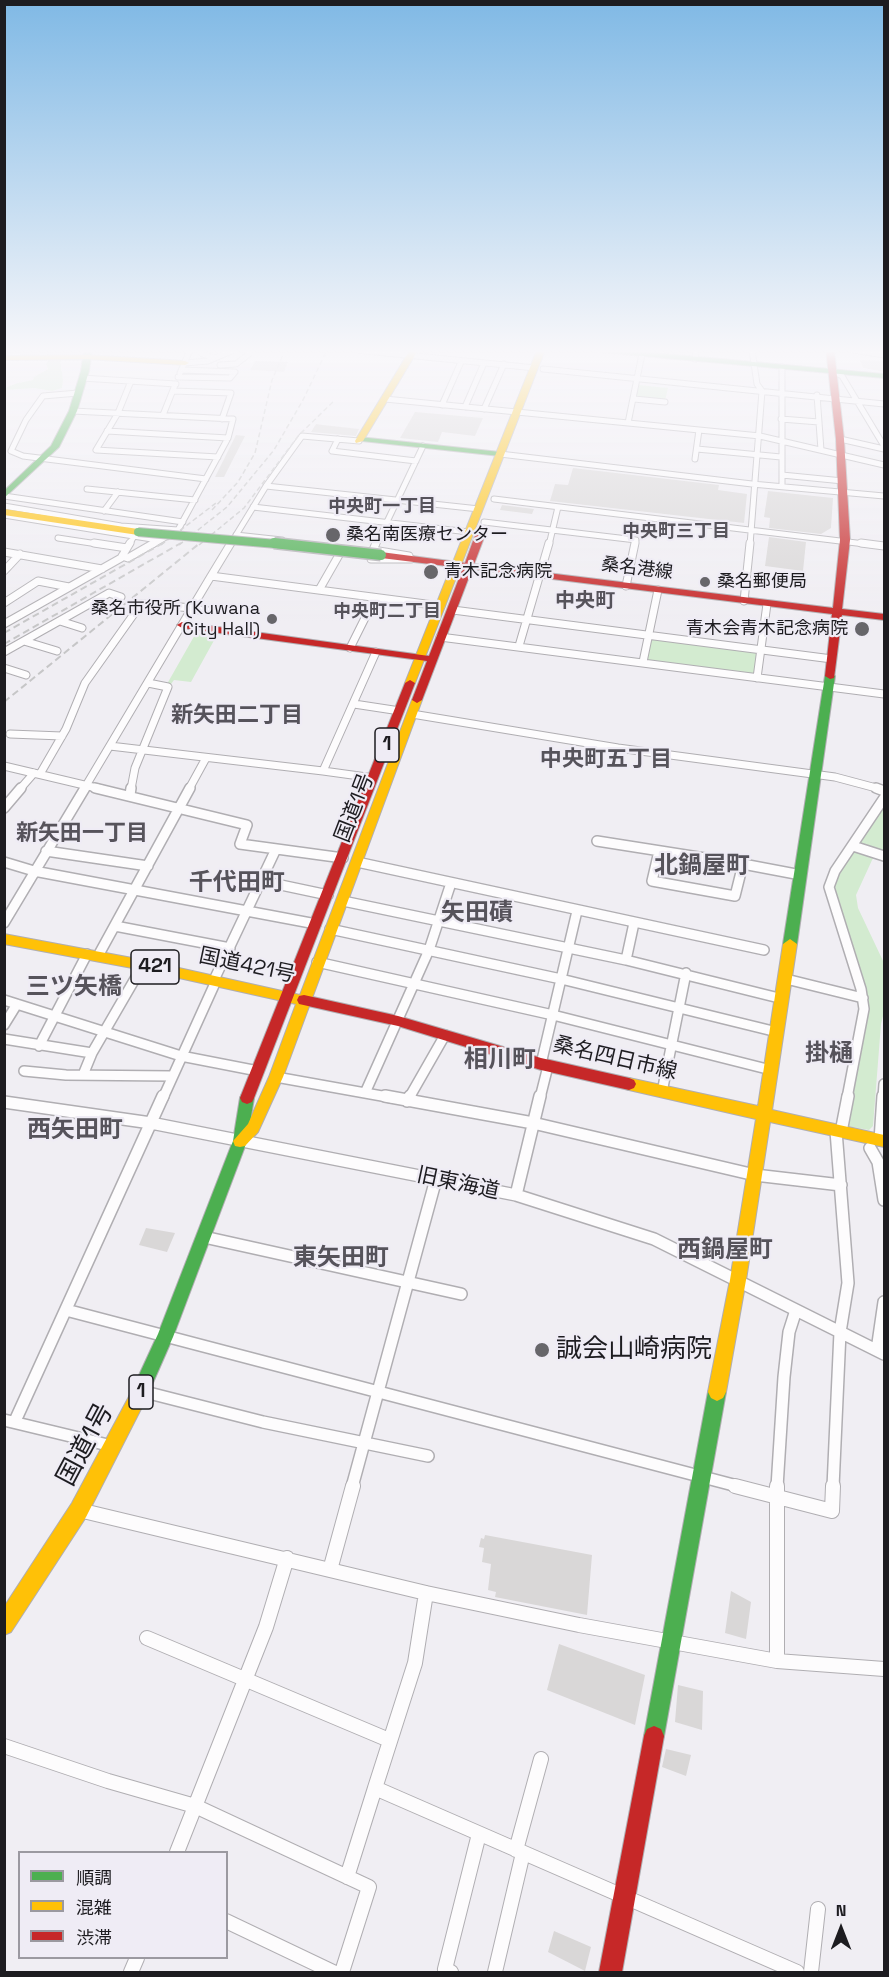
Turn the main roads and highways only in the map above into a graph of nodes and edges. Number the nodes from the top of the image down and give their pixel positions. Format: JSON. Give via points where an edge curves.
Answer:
{"nodes":[{"id":1,"x":55,"y":442,"type":"edge"},
{"id":2,"x":384,"y":442,"type":"edge"},
{"id":3,"x":510,"y":442,"type":"edge"},
{"id":4,"x":840,"y":442,"type":"edge"},
{"id":5,"x":505,"y":455,"type":"junction"},
{"id":6,"x":4,"y":496,"type":"edge"},
{"id":7,"x":4,"y":514,"type":"edge"},
{"id":8,"x":462,"y":566,"type":"junction"},
{"id":9,"x":447,"y":608,"type":"junction"},
{"id":10,"x":838,"y":612,"type":"junction"},
{"id":11,"x":885,"y":617,"type":"edge"},
{"id":12,"x":182,"y":625,"type":"road end"},
{"id":13,"x":427,"y":658,"type":"junction"},
{"id":14,"x":406,"y":712,"type":"junction"},
{"id":15,"x":4,"y":939,"type":"edge"},
{"id":16,"x":287,"y":997,"type":"junction"},
{"id":17,"x":304,"y":1000,"type":"junction"},
{"id":18,"x":764,"y":1113,"type":"junction"},
{"id":19,"x":240,"y":1141,"type":"junction"},
{"id":20,"x":878,"y":1143,"type":"edge"},
{"id":21,"x":4,"y":1625,"type":"edge"},
{"id":22,"x":610,"y":1972,"type":"edge"}],
"edges":[{"from":1,"to":6,"type":"main road","via":[[46,459]]},
{"from":2,"to":5,"type":"main road"},
{"from":3,"to":5,"type":"main road","name":"国道1号","number":"1"},
{"from":4,"to":10,"type":"main road","via":[[845,540]]},
{"from":5,"to":8,"type":"main road","name":"国道1号","number":"1","via":[[470,532]]},
{"from":5,"to":8,"type":"main road","name":"国道1号","number":"1","via":[[494,499]]},
{"from":7,"to":8,"type":"main road","name":"桑名港線","bridge":true,"via":[[136,534],[227,538]]},
{"from":8,"to":9,"type":"main road","name":"国道1号","number":"1"},
{"from":8,"to":10,"type":"main road","name":"桑名港線"},
{"from":9,"to":13,"type":"main road","name":"国道1号","number":"1"},
{"from":9,"to":13,"type":"main road","name":"国道1号","number":"1","via":[[440,637]]},
{"from":10,"to":11,"type":"main road","name":"桑名港線"},
{"from":10,"to":18,"type":"main road"},
{"from":12,"to":13,"type":"main road"},
{"from":13,"to":14,"type":"main road","name":"国道1号","number":"1"},
{"from":14,"to":16,"type":"main road","name":"国道1号","number":"1","via":[[374,778]]},
{"from":14,"to":17,"type":"main road","name":"国道1号","number":"1","via":[[357,862]]},
{"from":15,"to":16,"type":"main road","name":"国道421号","number":"421"},
{"from":16,"to":17,"type":"main road","name":"国道421号","number":"421"},
{"from":16,"to":19,"type":"main road","name":"国道1号","number":"1","via":[[244,1105]]},
{"from":17,"to":18,"type":"main road","name":"桑名四日市線","via":[[398,1021],[544,1065]]},
{"from":17,"to":19,"type":"main road","name":"国道1号","number":"1","via":[[254,1128]]},
{"from":18,"to":20,"type":"main road","name":"桑名四日市線"},
{"from":18,"to":22,"type":"main road","via":[[738,1280]]},
{"from":19,"to":21,"type":"main road","name":"国道1号","number":"1","via":[[141,1391],[78,1510]]}]}
